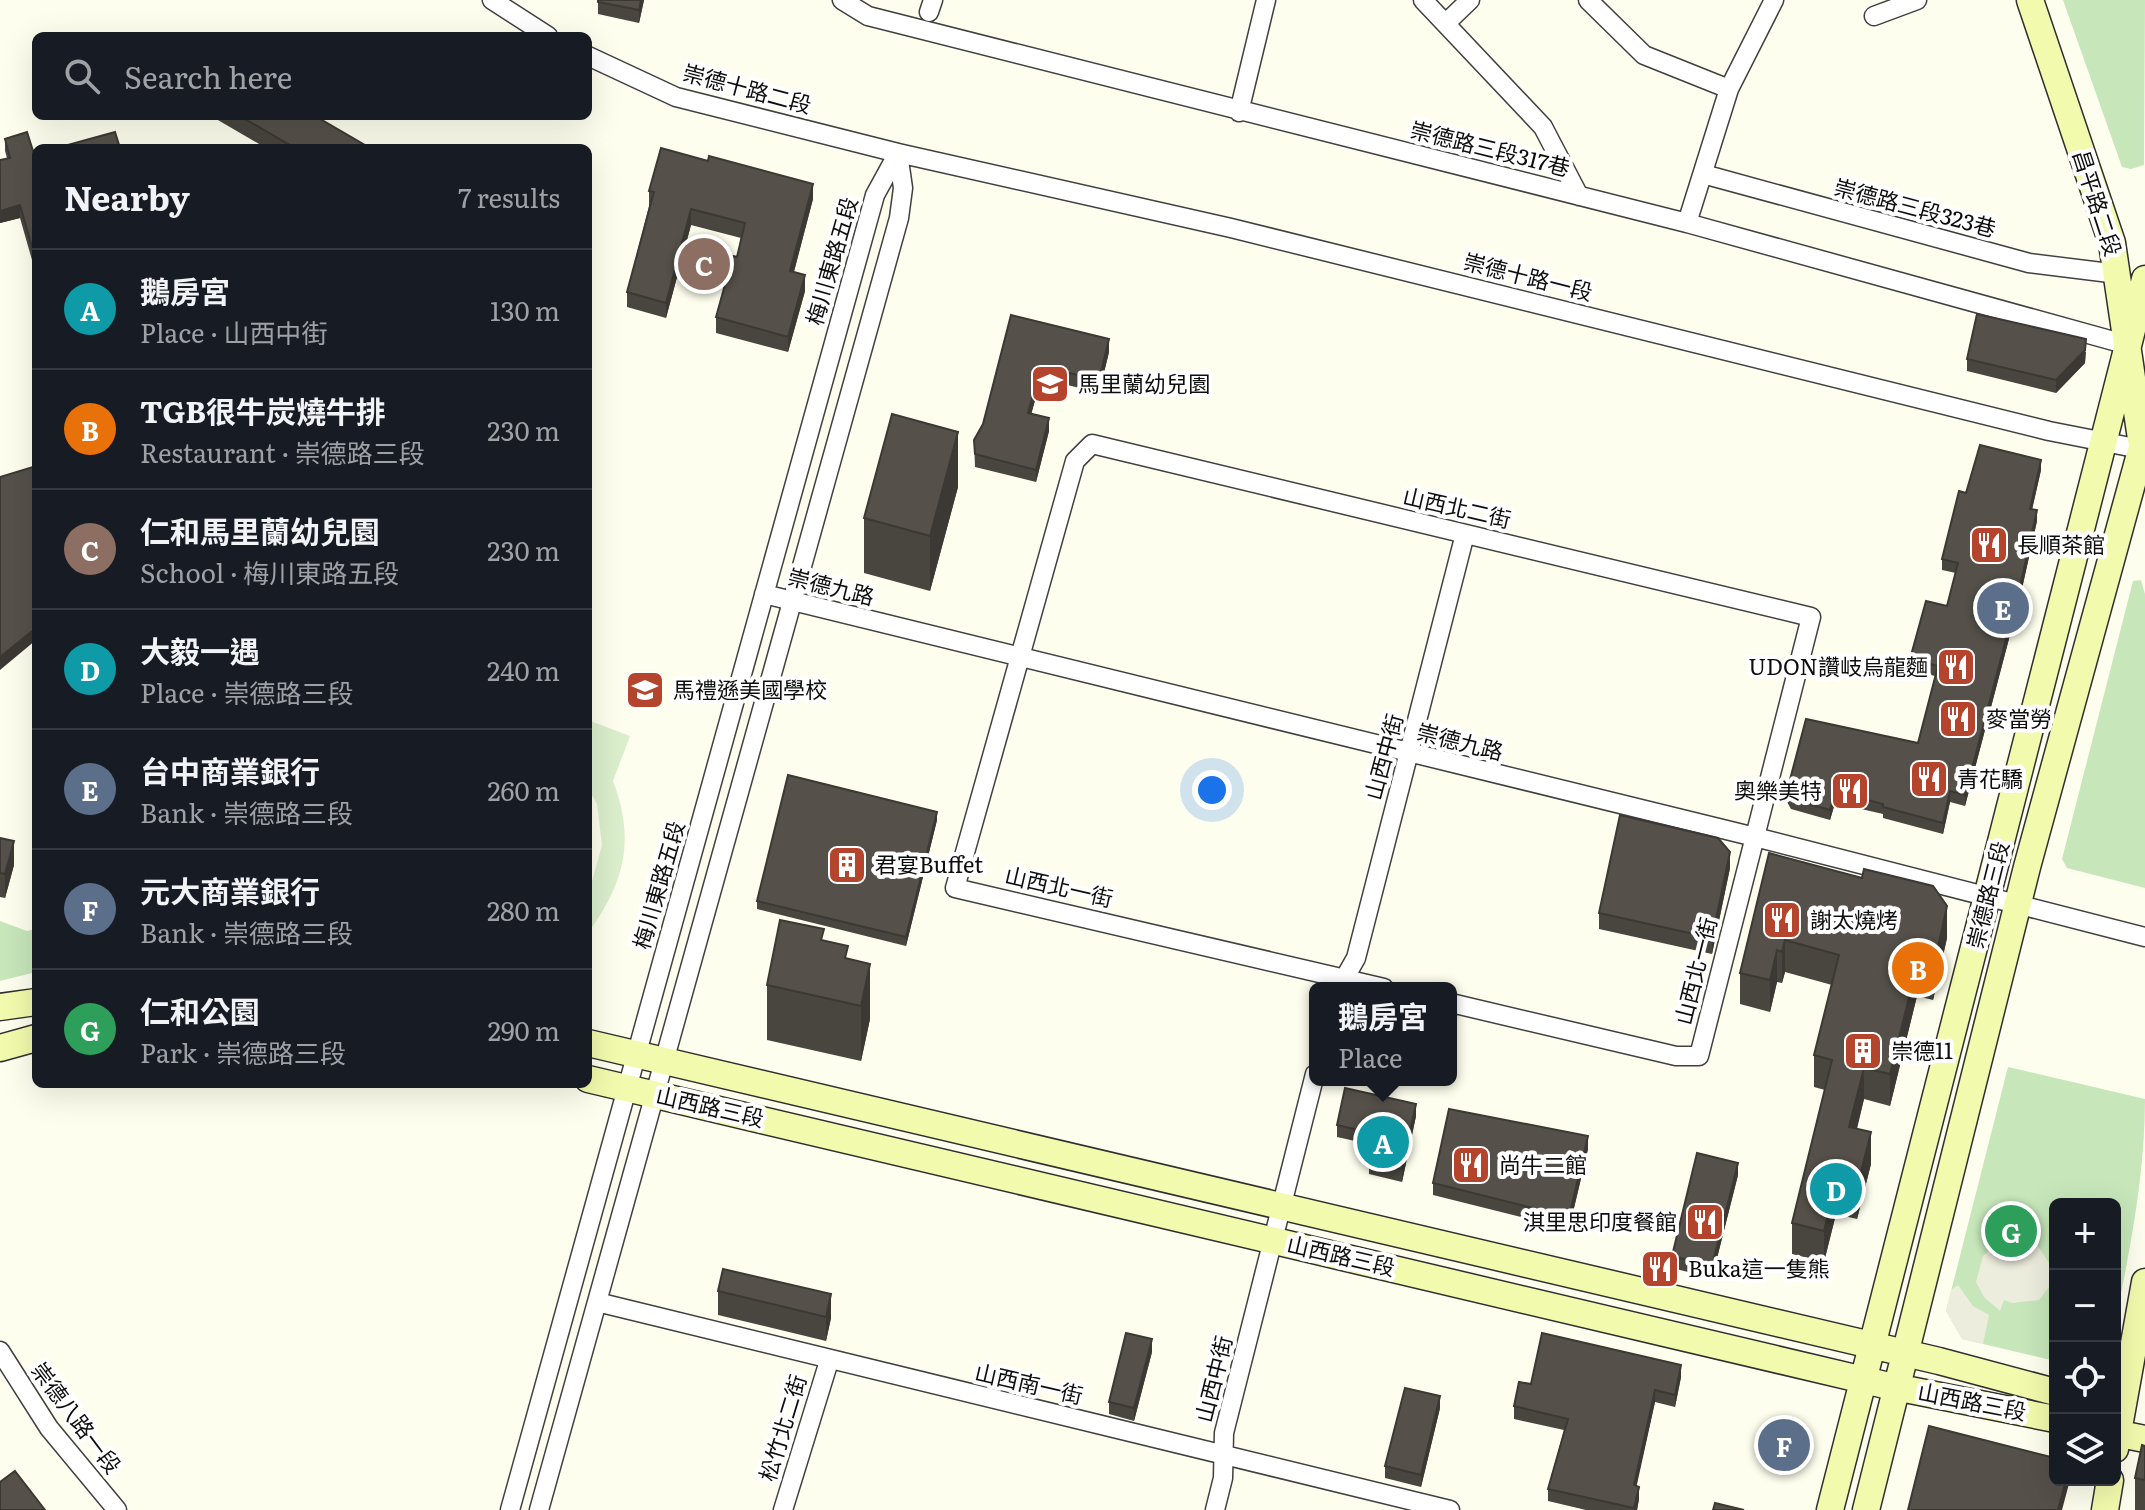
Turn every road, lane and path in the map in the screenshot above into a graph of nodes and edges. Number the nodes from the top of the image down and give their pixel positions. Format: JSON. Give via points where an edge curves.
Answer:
{"nodes":[{"id":1,"x":492,"y":0,"type":"edge"},
{"id":2,"x":842,"y":0,"type":"edge"},
{"id":3,"x":1266,"y":0,"type":"edge"},
{"id":4,"x":1423,"y":0,"type":"edge"},
{"id":5,"x":1470,"y":0,"type":"edge"},
{"id":6,"x":1588,"y":0,"type":"edge"},
{"id":7,"x":1774,"y":0,"type":"edge"},
{"id":8,"x":1917,"y":0,"type":"edge"},
{"id":9,"x":2030,"y":0,"type":"edge"},
{"id":10,"x":1874,"y":16,"type":"dead end"},
{"id":11,"x":1446,"y":23,"type":"junction"},
{"id":12,"x":542,"y":32,"type":"edge"},
{"id":13,"x":592,"y":58,"type":"edge"},
{"id":14,"x":1729,"y":89,"type":"junction"},
{"id":15,"x":1239,"y":112,"type":"junction"},
{"id":16,"x":898,"y":153,"type":"junction"},
{"id":17,"x":1703,"y":174,"type":"junction"},
{"id":18,"x":1579,"y":196,"type":"junction"},
{"id":19,"x":1687,"y":223,"type":"junction"},
{"id":20,"x":2118,"y":274,"type":"junction"},
{"id":21,"x":2145,"y":279,"type":"edge"},
{"id":22,"x":2128,"y":345,"type":"junction"},
{"id":23,"x":2104,"y":442,"type":"junction"},
{"id":24,"x":2144,"y":449,"type":"edge"},
{"id":25,"x":1465,"y":534,"type":"junction"},
{"id":26,"x":764,"y":594,"type":"junction"},
{"id":27,"x":792,"y":602,"type":"junction"},
{"id":28,"x":1020,"y":658,"type":"junction"},
{"id":29,"x":1410,"y":754,"type":"junction"},
{"id":30,"x":1755,"y":837,"type":"junction"},
{"id":31,"x":1987,"y":899,"type":"junction"},
{"id":32,"x":2018,"y":907,"type":"junction"},
{"id":33,"x":2145,"y":937,"type":"edge"},
{"id":34,"x":1337,"y":982,"type":"edge"},
{"id":35,"x":1342,"y":982,"type":"edge"},
{"id":36,"x":32,"y":1003,"type":"edge"},
{"id":37,"x":1457,"y":1004,"type":"edge"},
{"id":38,"x":0,"y":1007,"type":"edge"},
{"id":39,"x":32,"y":1039,"type":"edge"},
{"id":40,"x":592,"y":1044,"type":"edge"},
{"id":41,"x":0,"y":1048,"type":"edge"},
{"id":42,"x":637,"y":1054,"type":"junction"},
{"id":43,"x":665,"y":1061,"type":"junction"},
{"id":44,"x":592,"y":1080,"type":"edge"},
{"id":45,"x":1312,"y":1086,"type":"edge"},
{"id":46,"x":627,"y":1088,"type":"junction"},
{"id":47,"x":655,"y":1095,"type":"junction"},
{"id":48,"x":1282,"y":1207,"type":"junction"},
{"id":49,"x":1273,"y":1240,"type":"junction"},
{"id":50,"x":2145,"y":1282,"type":"edge"},
{"id":51,"x":597,"y":1302,"type":"junction"},
{"id":52,"x":1873,"y":1346,"type":"junction"},
{"id":53,"x":0,"y":1351,"type":"edge"},
{"id":54,"x":1905,"y":1354,"type":"junction"},
{"id":55,"x":829,"y":1361,"type":"junction"},
{"id":56,"x":1864,"y":1380,"type":"junction"},
{"id":57,"x":1898,"y":1388,"type":"junction"},
{"id":58,"x":2049,"y":1390,"type":"edge"},
{"id":59,"x":2049,"y":1418,"type":"edge"},
{"id":60,"x":2122,"y":1424,"type":"edge"},
{"id":61,"x":2145,"y":1439,"type":"edge"},
{"id":62,"x":1222,"y":1455,"type":"junction"},
{"id":63,"x":2109,"y":1486,"type":"edge"},
{"id":64,"x":117,"y":1510,"type":"edge"},
{"id":65,"x":510,"y":1510,"type":"edge"},
{"id":66,"x":539,"y":1510,"type":"edge"},
{"id":67,"x":783,"y":1510,"type":"edge"},
{"id":68,"x":1215,"y":1510,"type":"edge"},
{"id":69,"x":1450,"y":1510,"type":"edge"},
{"id":70,"x":1830,"y":1510,"type":"edge"},
{"id":71,"x":1866,"y":1510,"type":"edge"},
{"id":72,"x":2105,"y":1510,"type":"edge"}],
"edges":[{"from":1,"to":12,"type":"street"},
{"from":2,"to":15,"type":"street","name":"崇德路三段317巷","via":[[868,16]]},
{"from":3,"to":15,"type":"street"},
{"from":4,"to":11,"type":"street"},
{"from":5,"to":11,"type":"street"},
{"from":6,"to":14,"type":"street","via":[[1644,55]]},
{"from":7,"to":14,"type":"street"},
{"from":8,"to":10,"type":"street"},
{"from":9,"to":20,"type":"street","name":"昌平路二段"},
{"from":11,"to":18,"type":"street","via":[[1543,127]]},
{"from":13,"to":16,"type":"street","name":"崇德十路二段","via":[[676,97]]},
{"from":14,"to":17,"type":"street"},
{"from":15,"to":18,"type":"street","name":"崇德路三段317巷"},
{"from":16,"to":23,"type":"street","name":"崇德十路一段","via":[[1195,220]]},
{"from":16,"to":26,"type":"street","name":"梅川東路五段","via":[[875,195]]},
{"from":16,"to":27,"type":"street","via":[[903,203]]},
{"from":17,"to":19,"type":"street"},
{"from":17,"to":20,"type":"street","name":"崇德路三段323巷","via":[[2029,263]]},
{"from":18,"to":19,"type":"street","name":"崇德路三段317巷"},
{"from":19,"to":22,"type":"street","name":"崇德路三段317巷"},
{"from":20,"to":22,"type":"street","name":"昌平路二段"},
{"from":21,"to":22,"type":"street","name":"崇德路三段"},
{"from":22,"to":23,"type":"street","name":"崇德路三段"},
{"from":22,"to":24,"type":"street","name":"昌平路二段"},
{"from":23,"to":24,"type":"street","name":"崇德十路一段"},
{"from":23,"to":31,"type":"street","name":"崇德路三段"},
{"from":24,"to":32,"type":"street","name":"崇德路三段"},
{"from":25,"to":28,"type":"street","name":"山西北二街","via":[[1092,444],[1075,461]]},
{"from":25,"to":29,"type":"street","name":"山西中街"},
{"from":25,"to":30,"type":"street","name":"山西北二街","via":[[1811,617]]},
{"from":26,"to":27,"type":"street","name":"崇德九路"},
{"from":26,"to":42,"type":"street","name":"梅川東路五段"},
{"from":27,"to":28,"type":"street","name":"崇德九路"},
{"from":27,"to":43,"type":"street"},
{"from":28,"to":29,"type":"street","name":"崇德九路"},
{"from":28,"to":34,"type":"street","name":"山西北一街","via":[[955,888]]},
{"from":29,"to":30,"type":"street","name":"崇德九路"},
{"from":29,"to":35,"type":"street","name":"山西中街","via":[[1356,958]]},
{"from":30,"to":31,"type":"street","name":"崇德九路"},
{"from":30,"to":37,"type":"street","name":"山西北一街","via":[[1699,1056],[1676,1056]]},
{"from":31,"to":32,"type":"street","name":"崇德九路"},
{"from":31,"to":52,"type":"street","name":"崇德路三段"},
{"from":32,"to":33,"type":"street","name":"崇德九路"},
{"from":32,"to":54,"type":"street","name":"崇德路三段"},
{"from":36,"to":38,"type":"street"},
{"from":39,"to":41,"type":"street"},
{"from":40,"to":42,"type":"street","name":"山西路三段"},
{"from":42,"to":43,"type":"street","name":"山西路三段"},
{"from":42,"to":46,"type":"street","name":"梅川東路五段"},
{"from":43,"to":47,"type":"street"},
{"from":43,"to":48,"type":"street","name":"山西路三段"},
{"from":44,"to":46,"type":"street","name":"山西路三段"},
{"from":45,"to":48,"type":"street","name":"山西中街"},
{"from":46,"to":47,"type":"street","name":"山西路三段"},
{"from":46,"to":65,"type":"street","name":"梅川東路五段"},
{"from":47,"to":49,"type":"street","name":"山西路三段"},
{"from":47,"to":51,"type":"street"},
{"from":48,"to":49,"type":"street","name":"山西中街"},
{"from":48,"to":52,"type":"street","name":"山西路三段"},
{"from":49,"to":56,"type":"street","name":"山西路三段"},
{"from":49,"to":62,"type":"street","name":"山西中街"},
{"from":50,"to":60,"type":"street"},
{"from":51,"to":55,"type":"street","name":"山西南一街"},
{"from":51,"to":66,"type":"street"},
{"from":52,"to":54,"type":"street","name":"山西路三段"},
{"from":52,"to":56,"type":"street","name":"崇德路三段"},
{"from":53,"to":64,"type":"street","name":"崇德八路一段","via":[[49,1428]]},
{"from":54,"to":57,"type":"street","name":"崇德路三段"},
{"from":54,"to":58,"type":"street","name":"山西路三段"},
{"from":55,"to":62,"type":"street","name":"山西南一街"},
{"from":55,"to":67,"type":"street","name":"松竹北二街"},
{"from":56,"to":57,"type":"street","name":"山西路三段"},
{"from":56,"to":70,"type":"street","name":"崇德路三段"},
{"from":57,"to":59,"type":"street","name":"山西路三段"},
{"from":57,"to":71,"type":"street","name":"崇德路三段"},
{"from":60,"to":61,"type":"street"},
{"from":62,"to":68,"type":"street","name":"山西中街"},
{"from":62,"to":69,"type":"street","name":"山西南一街"},
{"from":63,"to":72,"type":"street"}]}
